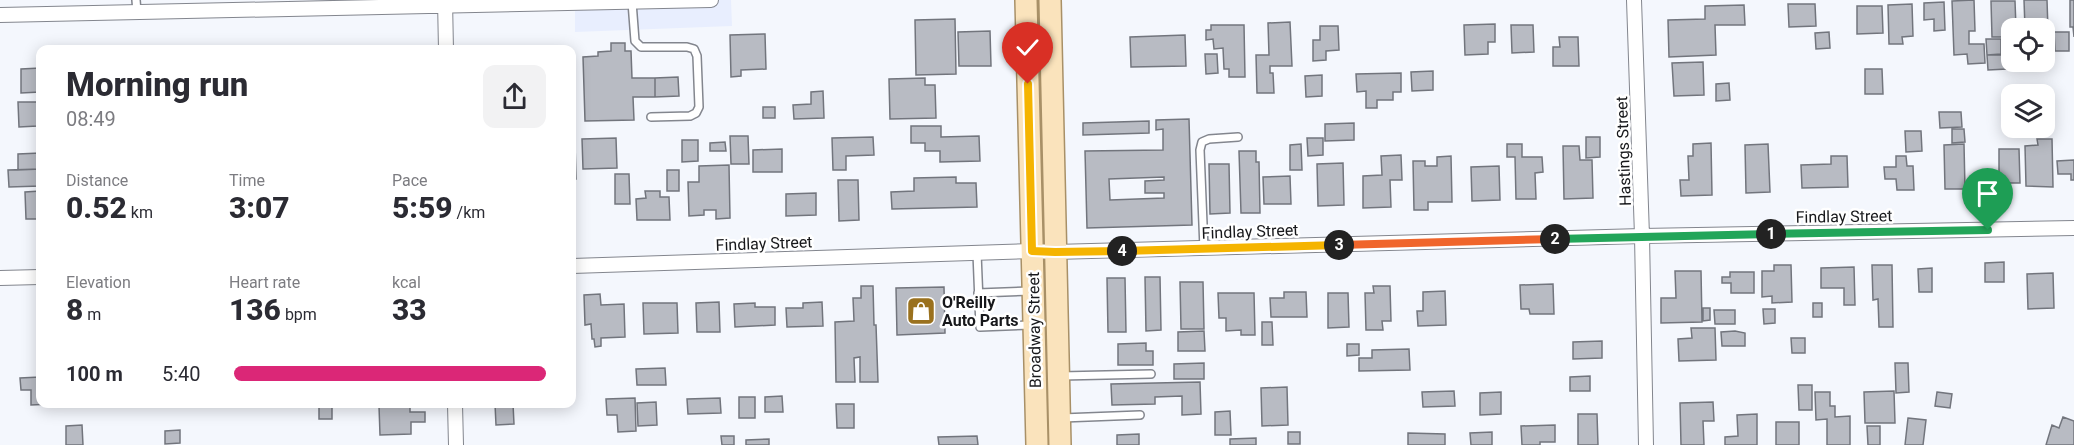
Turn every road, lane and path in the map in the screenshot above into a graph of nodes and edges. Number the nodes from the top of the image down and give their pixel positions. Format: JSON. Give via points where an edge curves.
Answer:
{"nodes":[{"id":1,"x":711,"y":0,"type":"edge"},
{"id":2,"x":1026,"y":0,"type":"edge"},
{"id":3,"x":1050,"y":0,"type":"edge"},
{"id":4,"x":1634,"y":0,"type":"edge"},
{"id":5,"x":524,"y":2,"type":"edge"},
{"id":6,"x":632,"y":2,"type":"junction"},
{"id":7,"x":445,"y":3,"type":"edge"},
{"id":8,"x":221,"y":5,"type":"edge"},
{"id":9,"x":136,"y":6,"type":"edge"},
{"id":10,"x":0,"y":15,"type":"edge"},
{"id":11,"x":446,"y":45,"type":"edge"},
{"id":12,"x":651,"y":117,"type":"dead end"},
{"id":13,"x":1238,"y":137,"type":"dead end"},
{"id":14,"x":2074,"y":228,"type":"edge"},
{"id":15,"x":1642,"y":236,"type":"junction"},
{"id":16,"x":1204,"y":249,"type":"junction"},
{"id":17,"x":1032,"y":251,"type":"junction"},
{"id":18,"x":1055,"y":252,"type":"junction"},
{"id":19,"x":977,"y":253,"type":"junction"},
{"id":20,"x":576,"y":266,"type":"edge"},
{"id":21,"x":36,"y":277,"type":"edge"},
{"id":22,"x":0,"y":278,"type":"edge"},
{"id":23,"x":1033,"y":291,"type":"junction"},
{"id":24,"x":978,"y":293,"type":"junction"},
{"id":25,"x":1034,"y":325,"type":"junction"},
{"id":26,"x":1151,"y":374,"type":"dead end"},
{"id":27,"x":1058,"y":376,"type":"junction"},
{"id":28,"x":455,"y":408,"type":"edge"},
{"id":29,"x":1140,"y":415,"type":"dead end"},
{"id":30,"x":1059,"y":418,"type":"junction"},
{"id":31,"x":456,"y":445,"type":"edge"},
{"id":32,"x":1037,"y":445,"type":"edge"},
{"id":33,"x":1060,"y":445,"type":"edge"},
{"id":34,"x":1646,"y":445,"type":"edge"}],
"edges":[{"from":1,"to":6,"type":"street"},
{"from":2,"to":17,"type":"main road","name":"Broadway Street"},
{"from":3,"to":18,"type":"main road","name":"Broadway Street"},
{"from":4,"to":15,"type":"street","name":"Hastings Street"},
{"from":5,"to":6,"type":"street"},
{"from":5,"to":7,"type":"street"},
{"from":6,"to":12,"type":"lane","via":[[637,45],[687,47],[694,49],[697,56],[696,113]]},
{"from":7,"to":8,"type":"street"},
{"from":7,"to":11,"type":"street"},
{"from":8,"to":9,"type":"street"},
{"from":9,"to":10,"type":"street"},
{"from":13,"to":16,"type":"lane","via":[[1202,142]]},
{"from":14,"to":15,"type":"street","name":"Findlay Street"},
{"from":15,"to":16,"type":"street","name":"Findlay Street"},
{"from":15,"to":34,"type":"street","name":"Hastings Street"},
{"from":16,"to":18,"type":"street","name":"Findlay Street"},
{"from":17,"to":18,"type":"street","name":"Findlay Street"},
{"from":17,"to":19,"type":"street","name":"Findlay Street"},
{"from":17,"to":23,"type":"main road","name":"Broadway Street"},
{"from":18,"to":27,"type":"main road","name":"Broadway Street"},
{"from":19,"to":20,"type":"street","name":"Findlay Street"},
{"from":19,"to":24,"type":"lane"},
{"from":21,"to":22,"type":"street"},
{"from":23,"to":24,"type":"lane"},
{"from":23,"to":25,"type":"main road","name":"Broadway Street"},
{"from":24,"to":25,"type":"lane","via":[[980,327]]},
{"from":25,"to":32,"type":"main road","name":"Broadway Street"},
{"from":26,"to":27,"type":"lane"},
{"from":27,"to":30,"type":"main road","name":"Broadway Street"},
{"from":28,"to":31,"type":"street"},
{"from":29,"to":30,"type":"lane"},
{"from":30,"to":33,"type":"main road","name":"Broadway Street"}]}
